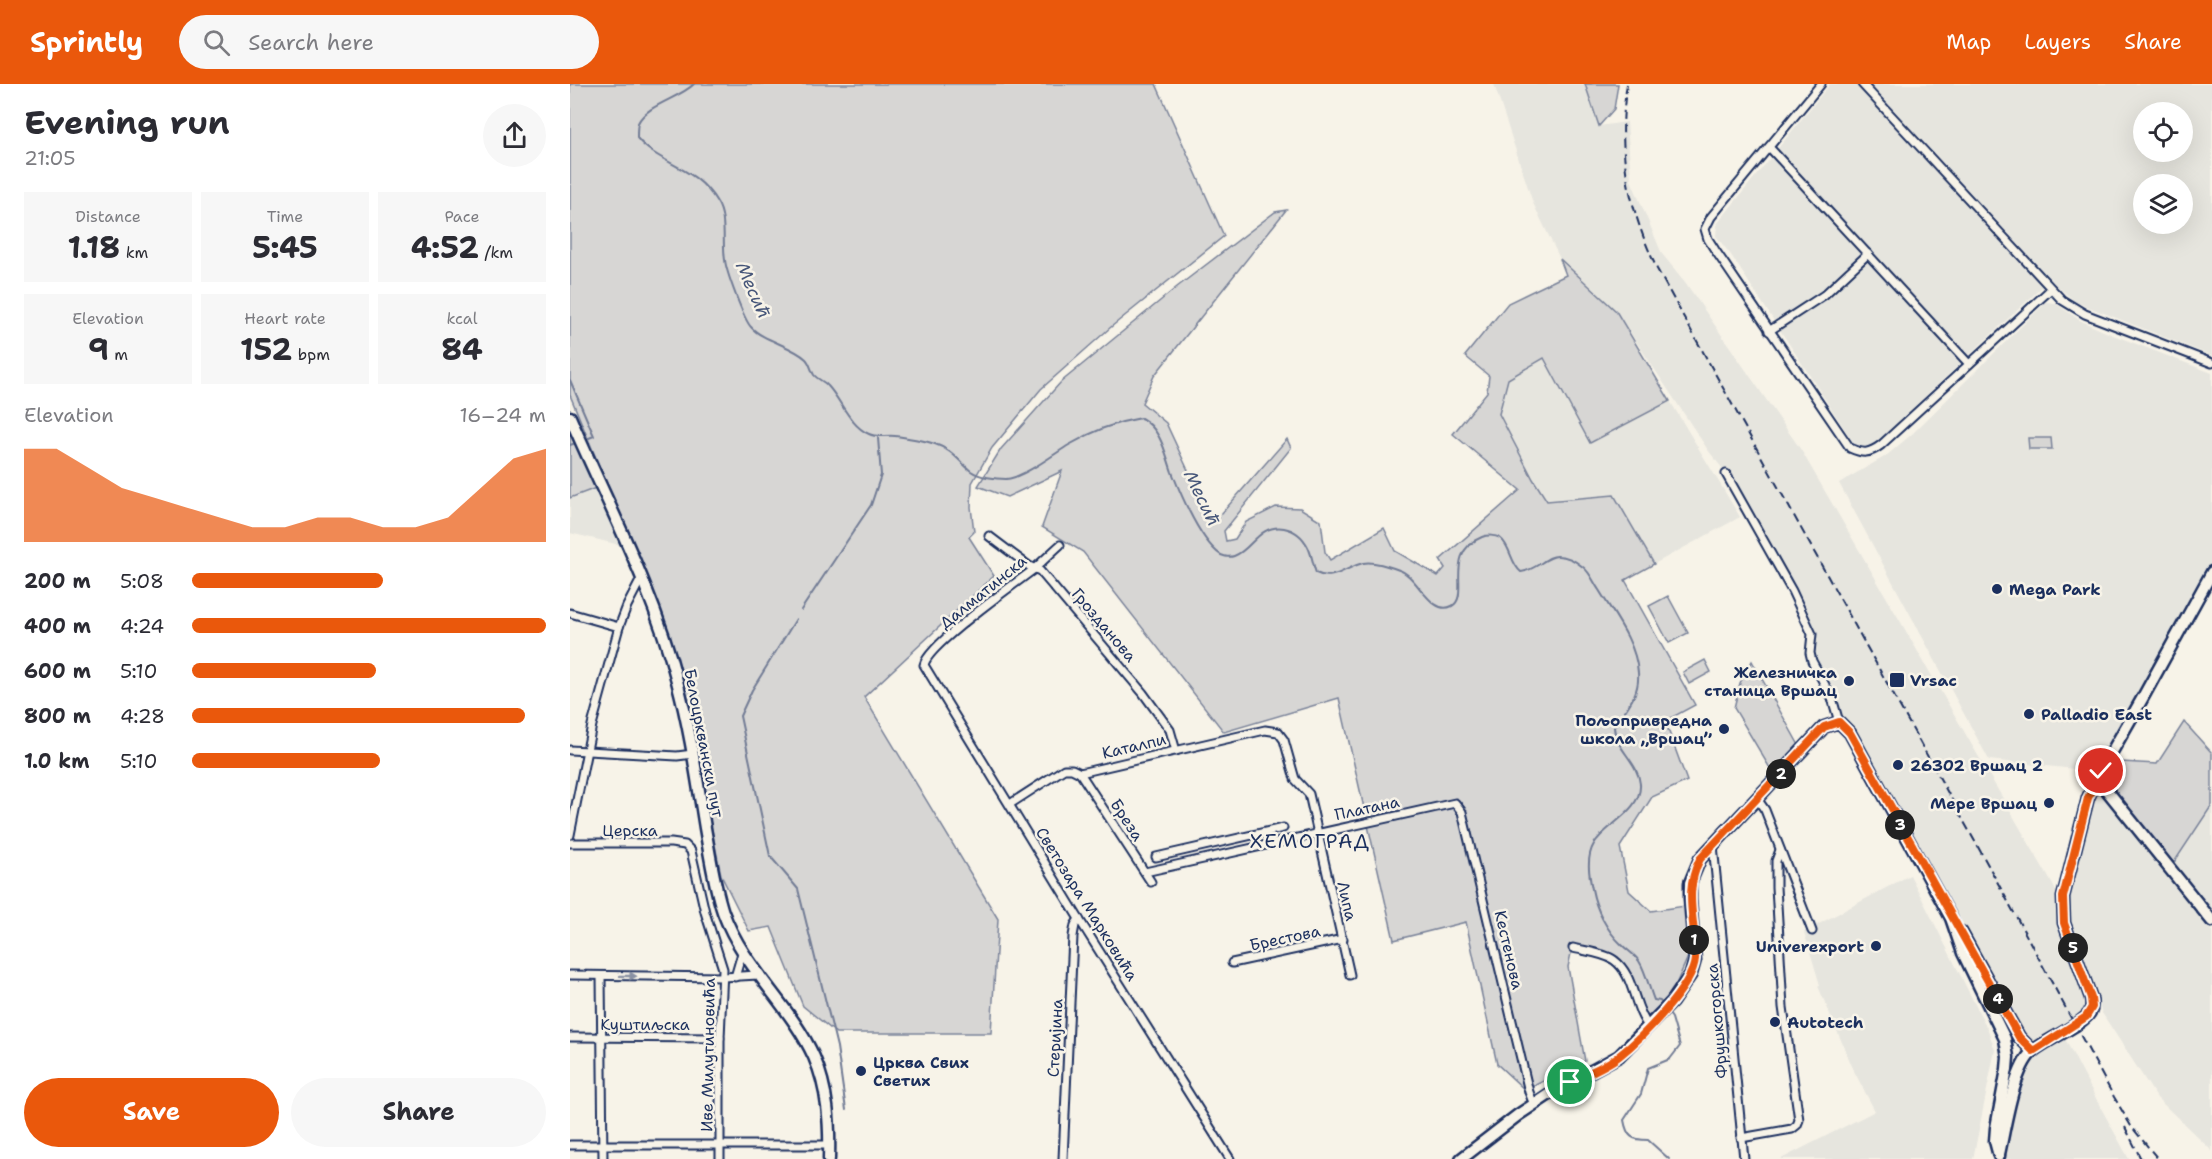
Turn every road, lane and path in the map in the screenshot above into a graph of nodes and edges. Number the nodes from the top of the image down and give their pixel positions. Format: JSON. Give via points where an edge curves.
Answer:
{"nodes":[{"id":1,"x":1821,"y":84,"type":"edge"},
{"id":2,"x":1862,"y":84,"type":"edge"},
{"id":3,"x":1768,"y":147,"type":"junction"},
{"id":4,"x":1868,"y":254,"type":"junction"},
{"id":5,"x":2051,"y":289,"type":"junction"},
{"id":6,"x":1769,"y":331,"type":"junction"},
{"id":7,"x":1969,"y":363,"type":"junction"},
{"id":8,"x":2212,"y":363,"type":"edge"},
{"id":9,"x":570,"y":417,"type":"edge"},
{"id":10,"x":1726,"y":474,"type":"dead end"},
{"id":11,"x":989,"y":536,"type":"dead end"},
{"id":12,"x":1060,"y":545,"type":"dead end"},
{"id":13,"x":1034,"y":569,"type":"junction"},
{"id":14,"x":2212,"y":572,"type":"edge"},
{"id":15,"x":641,"y":579,"type":"junction"},
{"id":16,"x":570,"y":613,"type":"edge"},
{"id":17,"x":619,"y":627,"type":"junction"},
{"id":18,"x":924,"y":663,"type":"joint"},
{"id":19,"x":1839,"y":722,"type":"junction"},
{"id":20,"x":1274,"y":730,"type":"joint"},
{"id":21,"x":570,"y":750,"type":"edge"},
{"id":22,"x":1176,"y":750,"type":"junction"},
{"id":23,"x":586,"y":752,"type":"junction"},
{"id":24,"x":693,"y":754,"type":"junction"},
{"id":25,"x":1080,"y":773,"type":"junction"},
{"id":26,"x":2097,"y":778,"type":"junction"},
{"id":27,"x":1758,"y":800,"type":"junction"},
{"id":28,"x":1455,"y":803,"type":"joint"},
{"id":29,"x":1010,"y":804,"type":"junction"},
{"id":30,"x":1283,"y":828,"type":"dead end"},
{"id":31,"x":1318,"y":833,"type":"junction"},
{"id":32,"x":570,"y":835,"type":"edge"},
{"id":33,"x":570,"y":843,"type":"edge"},
{"id":34,"x":1713,"y":845,"type":"junction"},
{"id":35,"x":689,"y":848,"type":"joint"},
{"id":36,"x":1197,"y":848,"type":"junction"},
{"id":37,"x":1779,"y":849,"type":"junction"},
{"id":38,"x":1156,"y":857,"type":"dead end"},
{"id":39,"x":1200,"y":860,"type":"junction"},
{"id":40,"x":1145,"y":872,"type":"junction"},
{"id":41,"x":1151,"y":882,"type":"dead end"},
{"id":42,"x":1951,"y":918,"type":"junction"},
{"id":43,"x":1079,"y":919,"type":"junction"},
{"id":44,"x":2212,"y":921,"type":"edge"},
{"id":45,"x":1812,"y":932,"type":"dead end"},
{"id":46,"x":1342,"y":939,"type":"junction"},
{"id":47,"x":1573,"y":948,"type":"dead end"},
{"id":48,"x":742,"y":953,"type":"junction"},
{"id":49,"x":1973,"y":959,"type":"junction"},
{"id":50,"x":1232,"y":963,"type":"dead end"},
{"id":51,"x":570,"y":975,"type":"edge"},
{"id":52,"x":758,"y":975,"type":"junction"},
{"id":53,"x":1350,"y":975,"type":"dead end"},
{"id":54,"x":601,"y":976,"type":"junction"},
{"id":55,"x":735,"y":976,"type":"junction"},
{"id":56,"x":723,"y":978,"type":"junction"},
{"id":57,"x":1649,"y":1027,"type":"junction"},
{"id":58,"x":570,"y":1037,"type":"edge"},
{"id":59,"x":602,"y":1038,"type":"junction"},
{"id":60,"x":720,"y":1038,"type":"junction"},
{"id":61,"x":2033,"y":1051,"type":"junction"},
{"id":62,"x":1534,"y":1105,"type":"junction"},
{"id":63,"x":1742,"y":1138,"type":"junction"},
{"id":64,"x":570,"y":1145,"type":"edge"},
{"id":65,"x":830,"y":1145,"type":"junction"},
{"id":66,"x":603,"y":1146,"type":"junction"},
{"id":67,"x":720,"y":1146,"type":"junction"},
{"id":68,"x":1999,"y":1157,"type":"edge"},
{"id":69,"x":603,"y":1159,"type":"edge"},
{"id":70,"x":720,"y":1159,"type":"edge"},
{"id":71,"x":829,"y":1159,"type":"edge"},
{"id":72,"x":1063,"y":1159,"type":"edge"},
{"id":73,"x":1230,"y":1159,"type":"edge"},
{"id":74,"x":1461,"y":1159,"type":"edge"},
{"id":75,"x":1744,"y":1159,"type":"edge"}],
"edges":[{"from":1,"to":3,"type":"street"},
{"from":2,"to":5,"type":"street"},
{"from":3,"to":4,"type":"street"},
{"from":3,"to":6,"type":"street","via":[[1705,229]]},
{"from":4,"to":6,"type":"street","via":[[1824,295]]},
{"from":4,"to":7,"type":"street"},
{"from":5,"to":7,"type":"street"},
{"from":5,"to":8,"type":"street","via":[[2085,314]]},
{"from":6,"to":7,"type":"street","via":[[1850,448],[1862,453],[1881,445]]},
{"from":9,"to":15,"type":"main road","name":"Белоцрквански пут"},
{"from":10,"to":19,"type":"street","via":[[1812,633],[1812,661],[1832,698]]},
{"from":11,"to":13,"type":"street","name":"Грозданова"},
{"from":12,"to":13,"type":"street","name":"Далматинска"},
{"from":13,"to":18,"type":"street","name":"Далматинска","via":[[961,625]]},
{"from":13,"to":22,"type":"street","name":"Грозданова","via":[[1040,571],[1143,693],[1170,730]]},
{"from":14,"to":26,"type":"main road"},
{"from":15,"to":17,"type":"street"},
{"from":15,"to":24,"type":"main road","name":"Белоцрквански пут","via":[[675,670]]},
{"from":16,"to":17,"type":"street"},
{"from":17,"to":23,"type":"street"},
{"from":18,"to":29,"type":"street","name":"Светозара Марковића"},
{"from":19,"to":27,"type":"main road","via":[[1824,727]]},
{"from":19,"to":42,"type":"main road","via":[[1850,733]]},
{"from":20,"to":22,"type":"street","name":"Каталпи"},
{"from":20,"to":31,"type":"street","name":"Липа","via":[[1284,740],[1296,779],[1309,794]]},
{"from":21,"to":23,"type":"street"},
{"from":22,"to":25,"type":"street","name":"Каталпи"},
{"from":23,"to":24,"type":"street"},
{"from":23,"to":32,"type":"street"},
{"from":24,"to":48,"type":"main road","name":"Белоцрквански пут","via":[[716,887]]},
{"from":25,"to":29,"type":"street","name":"Каталпи","via":[[1068,768],[1057,772]]},
{"from":25,"to":40,"type":"street","name":"Бреза"},
{"from":26,"to":44,"type":"main road"},
{"from":26,"to":61,"type":"main road","via":[[2088,798],[2063,897],[2064,923],[2092,1007],[2086,1017]]},
{"from":27,"to":34,"type":"main road"},
{"from":27,"to":37,"type":"street"},
{"from":28,"to":31,"type":"street","name":"Платана"},
{"from":28,"to":62,"type":"street","name":"Кестенова","via":[[1462,812]]},
{"from":29,"to":43,"type":"street","name":"Светозара Марковића"},
{"from":30,"to":36,"type":"street"},
{"from":31,"to":39,"type":"street","name":"Платана"},
{"from":31,"to":46,"type":"street","name":"Липа"},
{"from":33,"to":35,"type":"street","name":"Церска","via":[[671,843]]},
{"from":34,"to":57,"type":"main road","via":[[1693,872],[1690,899],[1695,960],[1691,974]]},
{"from":34,"to":63,"type":"street","name":"Фрушкогорска"},
{"from":35,"to":56,"type":"street","name":"Иве Милутиновића"},
{"from":36,"to":38,"type":"street"},
{"from":36,"to":39,"type":"street"},
{"from":37,"to":45,"type":"street"},
{"from":37,"to":63,"type":"street","via":[[1776,887],[1784,1007],[1798,1120],[1792,1129]]},
{"from":39,"to":40,"type":"street","name":"Платана"},
{"from":40,"to":41,"type":"street","name":"Бреза"},
{"from":42,"to":49,"type":"main road"},
{"from":42,"to":49,"type":"main road","via":[[1959,942]]},
{"from":43,"to":72,"type":"street","name":"Стеријина","via":[[1073,936]]},
{"from":43,"to":73,"type":"street","name":"Светозара Марковића"},
{"from":46,"to":50,"type":"street","name":"Брестова"},
{"from":46,"to":53,"type":"street","name":"Липа"},
{"from":47,"to":57,"type":"street","via":[[1613,959],[1620,966],[1634,993],[1638,1012]]},
{"from":48,"to":52,"type":"main road","name":"Белоцрквански пут"},
{"from":48,"to":55,"type":"street"},
{"from":49,"to":61,"type":"main road","via":[[2019,1037]]},
{"from":49,"to":68,"type":"main road","via":[[2007,1048],[1995,1141]]},
{"from":51,"to":54,"type":"street"},
{"from":52,"to":55,"type":"street"},
{"from":52,"to":65,"type":"main road","name":"Белоцрквански пут","via":[[813,1055],[826,1097]]},
{"from":54,"to":56,"type":"street","one_way":true},
{"from":54,"to":59,"type":"street"},
{"from":55,"to":56,"type":"street"},
{"from":56,"to":60,"type":"street","name":"Иве Милутиновића"},
{"from":57,"to":62,"type":"main road","via":[[1612,1061]]},
{"from":58,"to":59,"type":"street","name":"Куштиљска"},
{"from":59,"to":60,"type":"street","name":"Куштиљска"},
{"from":59,"to":66,"type":"street"},
{"from":60,"to":67,"type":"street","name":"Иве Милутиновића"},
{"from":61,"to":68,"type":"main road","via":[[2018,1076]]},
{"from":62,"to":74,"type":"main road"},
{"from":63,"to":75,"type":"street","name":"Фрушкогорска"},
{"from":64,"to":66,"type":"street"},
{"from":65,"to":67,"type":"street"},
{"from":65,"to":71,"type":"main road","name":"Белоцрквански пут"},
{"from":66,"to":67,"type":"street"},
{"from":66,"to":69,"type":"street"},
{"from":67,"to":70,"type":"street","name":"Иве Милутиновића"}]}
